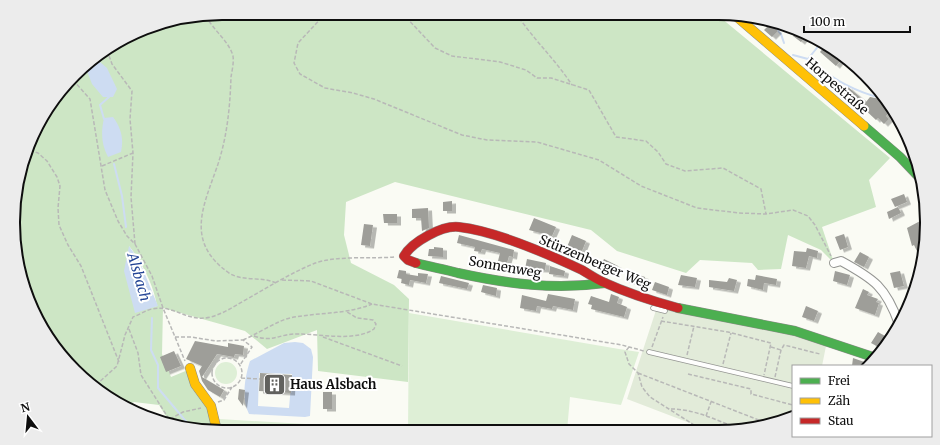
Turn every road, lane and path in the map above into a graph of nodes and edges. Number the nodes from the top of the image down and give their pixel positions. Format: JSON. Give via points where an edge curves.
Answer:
{"nodes":[{"id":1,"x":209,"y":20,"type":"edge"},
{"id":2,"x":319,"y":20,"type":"edge"},
{"id":3,"x":408,"y":20,"type":"edge"},
{"id":4,"x":520,"y":20,"type":"edge"},
{"id":5,"x":743,"y":22,"type":"edge"},
{"id":6,"x":109,"y":55,"type":"edge"},
{"id":7,"x":75,"y":83,"type":"edge"},
{"id":8,"x":572,"y":85,"type":"junction"},
{"id":9,"x":33,"y":151,"type":"edge"},
{"id":10,"x":133,"y":153,"type":"junction"},
{"id":11,"x":102,"y":166,"type":"junction"},
{"id":12,"x":913,"y":171,"type":"edge"},
{"id":13,"x":766,"y":214,"type":"junction"},
{"id":14,"x":135,"y":244,"type":"junction"},
{"id":15,"x":404,"y":256,"type":"junction"},
{"id":16,"x":834,"y":263,"type":"joint"},
{"id":17,"x":282,"y":280,"type":"junction"},
{"id":18,"x":276,"y":283,"type":"junction"},
{"id":19,"x":604,"y":283,"type":"junction"},
{"id":20,"x":372,"y":304,"type":"junction"},
{"id":21,"x":163,"y":308,"type":"junction"},
{"id":22,"x":653,"y":308,"type":"dead end"},
{"id":23,"x":680,"y":309,"type":"junction"},
{"id":24,"x":666,"y":311,"type":"junction"},
{"id":25,"x":347,"y":312,"type":"junction"},
{"id":26,"x":896,"y":317,"type":"edge"},
{"id":27,"x":661,"y":321,"type":"junction"},
{"id":28,"x":694,"y":326,"type":"junction"},
{"id":29,"x":128,"y":328,"type":"junction"},
{"id":30,"x":731,"y":333,"type":"junction"},
{"id":31,"x":254,"y":336,"type":"junction"},
{"id":32,"x":321,"y":336,"type":"junction"},
{"id":33,"x":175,"y":337,"type":"junction"},
{"id":34,"x":243,"y":340,"type":"junction"},
{"id":35,"x":771,"y":346,"type":"junction"},
{"id":36,"x":629,"y":347,"type":"junction"},
{"id":37,"x":781,"y":350,"type":"junction"},
{"id":38,"x":650,"y":352,"type":"junction"},
{"id":39,"x":820,"y":354,"type":"dead end"},
{"id":40,"x":870,"y":356,"type":"edge"},
{"id":41,"x":686,"y":361,"type":"junction"},
{"id":42,"x":119,"y":362,"type":"junction"},
{"id":43,"x":240,"y":365,"type":"junction"},
{"id":44,"x":402,"y":366,"type":"dead end"},
{"id":45,"x":190,"y":368,"type":"joint"},
{"id":46,"x":721,"y":369,"type":"junction"},
{"id":47,"x":638,"y":373,"type":"junction"},
{"id":48,"x":688,"y":374,"type":"dead end"},
{"id":49,"x":241,"y":378,"type":"junction"},
{"id":50,"x":762,"y":378,"type":"junction"},
{"id":51,"x":260,"y":379,"type":"dead end"},
{"id":52,"x":774,"y":381,"type":"junction"},
{"id":53,"x":99,"y":383,"type":"edge"},
{"id":54,"x":792,"y":386,"type":"edge"},
{"id":55,"x":232,"y":387,"type":"junction"},
{"id":56,"x":711,"y":402,"type":"junction"},
{"id":57,"x":792,"y":405,"type":"edge"},
{"id":58,"x":210,"y":406,"type":"junction"},
{"id":59,"x":669,"y":409,"type":"junction"},
{"id":60,"x":706,"y":416,"type":"junction"},
{"id":61,"x":169,"y":418,"type":"edge"},
{"id":62,"x":171,"y":418,"type":"edge"},
{"id":63,"x":760,"y":420,"type":"edge"},
{"id":64,"x":215,"y":425,"type":"edge"},
{"id":65,"x":694,"y":425,"type":"edge"},
{"id":66,"x":728,"y":425,"type":"edge"}],
"edges":[{"from":1,"to":18,"type":"path","via":[[233,56],[230,109],[224,141],[201,214],[204,242],[214,258],[230,273],[251,280],[270,280]]},
{"from":2,"to":13,"type":"path","via":[[298,43],[294,63],[300,74],[325,88],[374,99],[462,135],[487,140],[537,142],[599,160],[641,186],[697,208]]},
{"from":3,"to":8,"type":"path","via":[[434,48],[452,56],[500,62],[526,70],[537,78],[551,78]]},
{"from":4,"to":8,"type":"path"},
{"from":5,"to":12,"type":"street","name":"Horpestraße"},
{"from":6,"to":10,"type":"path","via":[[112,64],[132,91],[130,119]]},
{"from":7,"to":11,"type":"path","via":[[90,100]]},
{"from":8,"to":13,"type":"path","via":[[589,90],[616,136],[646,141],[666,164],[685,171],[724,168],[761,189]]},
{"from":9,"to":42,"type":"path","via":[[47,161],[57,177],[60,186],[59,225],[81,266]]},
{"from":10,"to":11,"type":"path"},
{"from":10,"to":14,"type":"path","via":[[131,197]]},
{"from":11,"to":14,"type":"path","via":[[105,190],[118,221]]},
{"from":13,"to":16,"type":"path","via":[[793,210],[808,216],[825,242]]},
{"from":14,"to":21,"type":"path","via":[[152,276]]},
{"from":15,"to":17,"type":"path","via":[[315,263]]},
{"from":15,"to":19,"type":"street","name":"Sonnenweg","via":[[420,264],[539,288],[581,288]]},
{"from":15,"to":19,"type":"street","name":"Stürzenberger Weg","via":[[405,251],[414,244],[443,229],[457,227],[534,250]]},
{"from":16,"to":26,"type":"street","via":[[841,261],[873,280],[887,295]]},
{"from":17,"to":18,"type":"path"},
{"from":17,"to":20,"type":"path","via":[[311,281]]},
{"from":18,"to":21,"type":"path","via":[[229,310],[210,317],[191,319],[177,311]]},
{"from":19,"to":23,"type":"street","name":"Stürzenberger Weg"},
{"from":20,"to":25,"type":"path"},
{"from":20,"to":36,"type":"path"},
{"from":21,"to":29,"type":"path","via":[[152,308],[133,317]]},
{"from":21,"to":33,"type":"path"},
{"from":22,"to":24,"type":"lane"},
{"from":23,"to":24,"type":"lane"},
{"from":23,"to":40,"type":"street","name":"Stürzenberger Weg","via":[[699,315],[795,331]]},
{"from":24,"to":27,"type":"path"},
{"from":25,"to":31,"type":"path","via":[[288,318]]},
{"from":25,"to":32,"type":"path","via":[[357,318],[373,320],[376,324],[374,329],[367,334]]},
{"from":27,"to":28,"type":"path"},
{"from":27,"to":38,"type":"path"},
{"from":28,"to":30,"type":"path"},
{"from":28,"to":41,"type":"path"},
{"from":29,"to":42,"type":"path"},
{"from":29,"to":61,"type":"path","via":[[138,353],[141,375]]},
{"from":30,"to":35,"type":"path","via":[[771,343]]},
{"from":30,"to":46,"type":"path"},
{"from":31,"to":32,"type":"path","via":[[265,340],[298,334]]},
{"from":31,"to":34,"type":"path"},
{"from":32,"to":44,"type":"path"},
{"from":33,"to":34,"type":"path","via":[[216,341]]},
{"from":33,"to":45,"type":"path"},
{"from":34,"to":43,"type":"path","via":[[252,347]]},
{"from":35,"to":37,"type":"path"},
{"from":35,"to":50,"type":"path"},
{"from":36,"to":38,"type":"path"},
{"from":36,"to":47,"type":"path","via":[[626,357]]},
{"from":37,"to":39,"type":"path","via":[[784,345]]},
{"from":37,"to":52,"type":"path"},
{"from":38,"to":41,"type":"lane"},
{"from":41,"to":46,"type":"lane"},
{"from":42,"to":53,"type":"path"},
{"from":43,"to":49,"type":"path"},
{"from":43,"to":55,"type":"path","via":[[226,358],[217,362],[212,371],[214,381],[227,388]]},
{"from":45,"to":58,"type":"street","via":[[195,384]]},
{"from":46,"to":50,"type":"lane"},
{"from":47,"to":56,"type":"path"},
{"from":47,"to":59,"type":"path","via":[[642,387],[650,397]]},
{"from":48,"to":57,"type":"path","via":[[752,389],[750,394]]},
{"from":49,"to":51,"type":"path"},
{"from":49,"to":55,"type":"path"},
{"from":50,"to":52,"type":"lane"},
{"from":52,"to":54,"type":"lane"},
{"from":55,"to":58,"type":"path","via":[[224,400]]},
{"from":56,"to":60,"type":"path"},
{"from":56,"to":63,"type":"path"},
{"from":58,"to":62,"type":"path","via":[[183,412]]},
{"from":58,"to":64,"type":"street"},
{"from":59,"to":60,"type":"path"},
{"from":59,"to":65,"type":"path"},
{"from":60,"to":66,"type":"path"}]}
